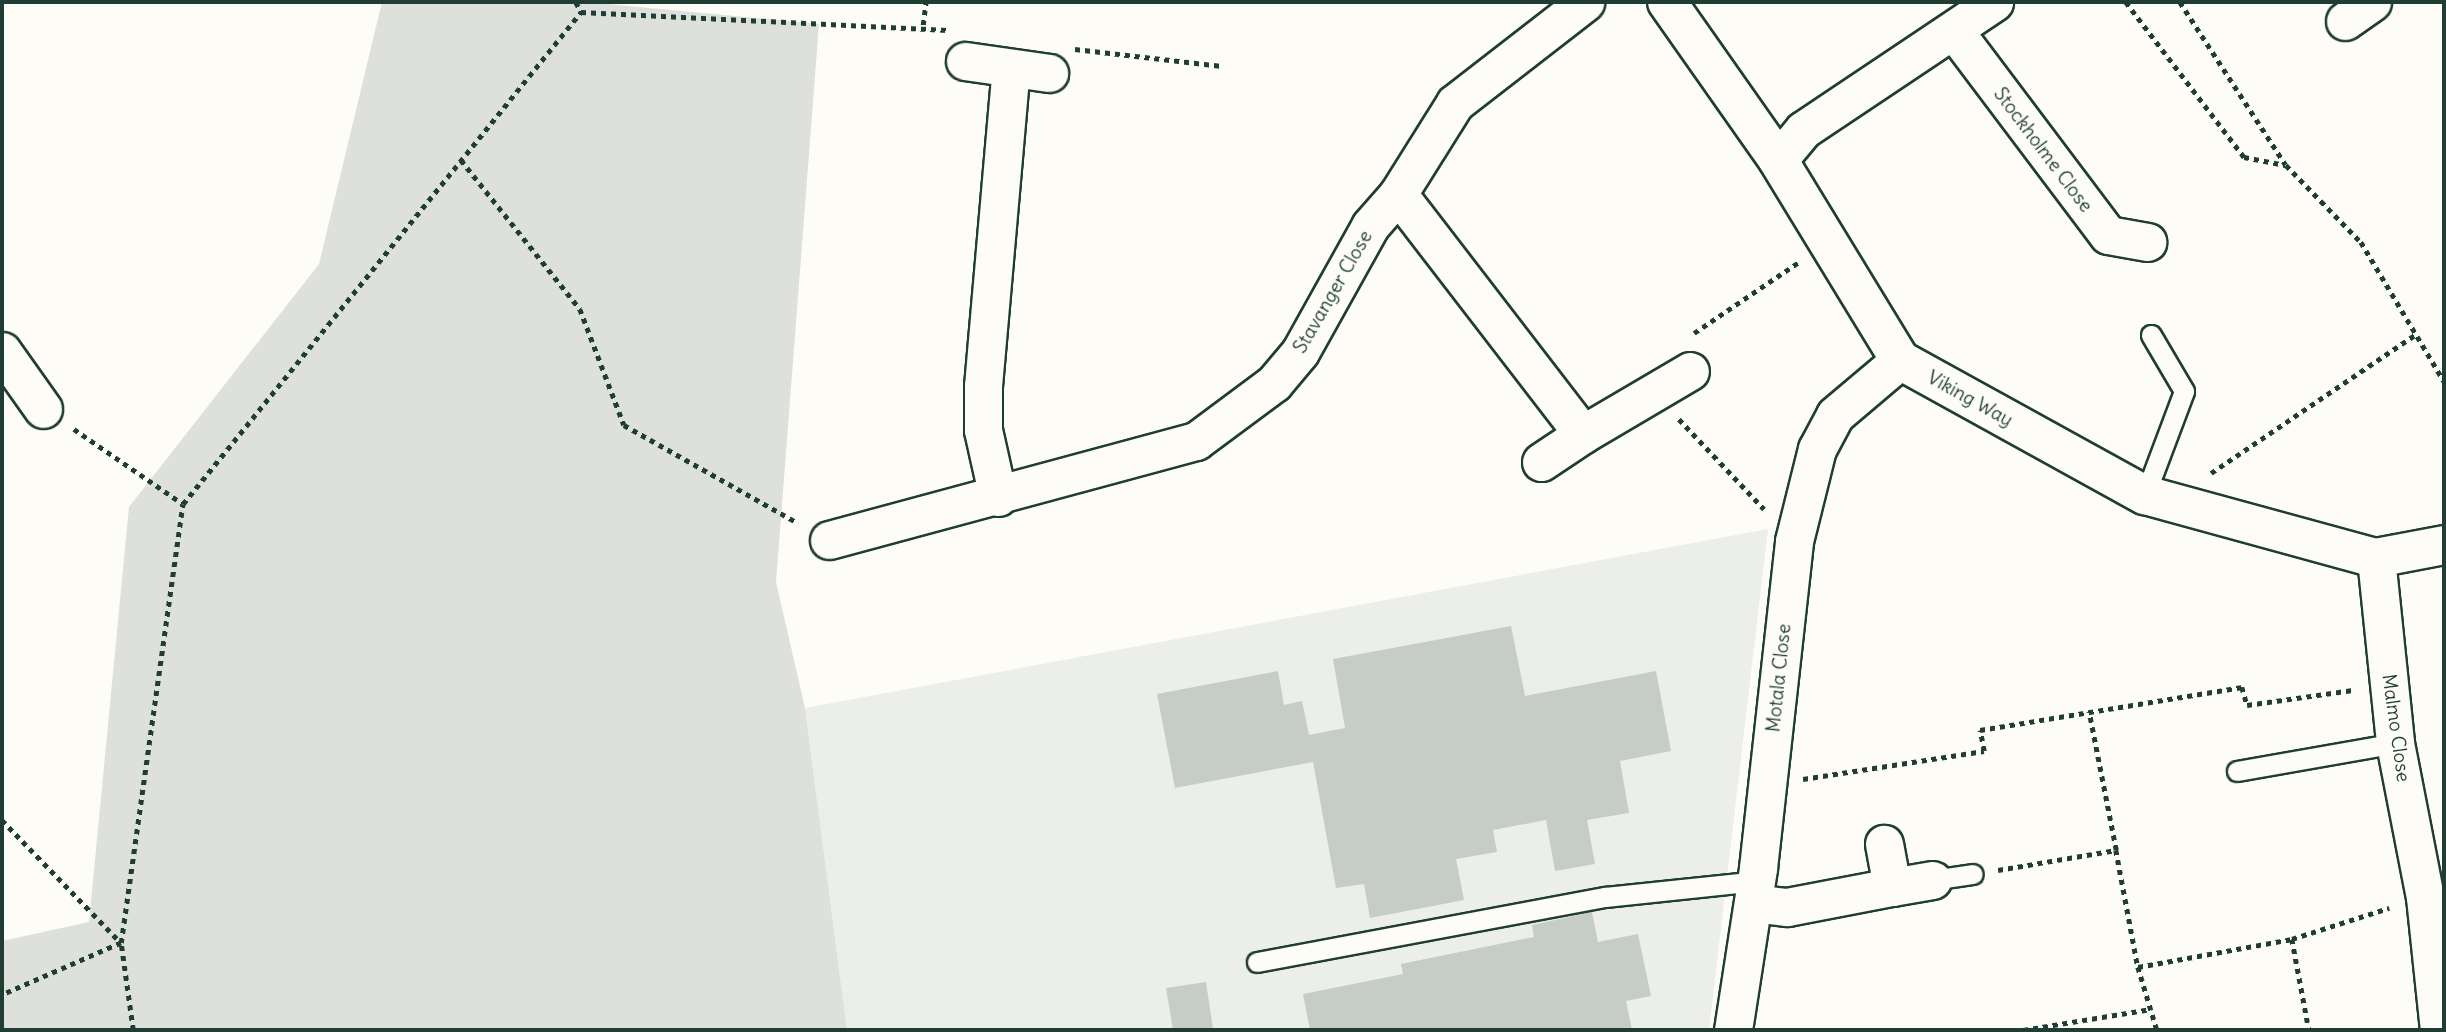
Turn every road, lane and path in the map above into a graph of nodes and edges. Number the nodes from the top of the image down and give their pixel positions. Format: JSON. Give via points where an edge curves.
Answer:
{"nodes":[{"id":1,"x":576,"y":2,"type":"edge"},
{"id":2,"x":926,"y":2,"type":"edge"},
{"id":3,"x":1585,"y":2,"type":"edge"},
{"id":4,"x":1667,"y":2,"type":"edge"},
{"id":5,"x":2126,"y":2,"type":"edge"},
{"id":6,"x":2180,"y":2,"type":"edge"},
{"id":7,"x":1986,"y":4,"type":"edge"},
{"id":8,"x":581,"y":12,"type":"junction"},
{"id":9,"x":923,"y":25,"type":"junction"},
{"id":10,"x":1955,"y":32,"type":"junction"},
{"id":11,"x":962,"y":46,"type":"joint"},
{"id":12,"x":1055,"y":60,"type":"joint"},
{"id":13,"x":1222,"y":66,"type":"dead end"},
{"id":14,"x":1011,"y":68,"type":"junction"},
{"id":15,"x":461,"y":160,"type":"junction"},
{"id":16,"x":1778,"y":160,"type":"junction"},
{"id":17,"x":2286,"y":165,"type":"junction"},
{"id":18,"x":1398,"y":194,"type":"junction"},
{"id":19,"x":2147,"y":242,"type":"dead end"},
{"id":20,"x":1826,"y":244,"type":"junction"},
{"id":21,"x":2416,"y":334,"type":"junction"},
{"id":22,"x":2151,"y":335,"type":"dead end"},
{"id":23,"x":2,"y":351,"type":"edge"},
{"id":24,"x":1900,"y":360,"type":"junction"},
{"id":25,"x":1690,"y":371,"type":"joint"},
{"id":26,"x":2444,"y":381,"type":"edge"},
{"id":27,"x":1656,"y":396,"type":"junction"},
{"id":28,"x":43,"y":409,"type":"joint"},
{"id":29,"x":1583,"y":434,"type":"junction"},
{"id":30,"x":1541,"y":461,"type":"dead end"},
{"id":31,"x":2145,"y":495,"type":"junction"},
{"id":32,"x":998,"y":497,"type":"junction"},
{"id":33,"x":183,"y":504,"type":"junction"},
{"id":34,"x":2195,"y":509,"type":"junction"},
{"id":35,"x":829,"y":540,"type":"joint"},
{"id":36,"x":1794,"y":541,"type":"junction"},
{"id":37,"x":2444,"y":545,"type":"edge"},
{"id":38,"x":2376,"y":558,"type":"junction"},
{"id":39,"x":2389,"y":684,"type":"junction"},
{"id":40,"x":2089,"y":712,"type":"junction"},
{"id":41,"x":2395,"y":743,"type":"junction"},
{"id":42,"x":2237,"y":771,"type":"dead end"},
{"id":43,"x":1767,"y":784,"type":"junction"},
{"id":44,"x":2,"y":820,"type":"edge"},
{"id":45,"x":1884,"y":844,"type":"dead end"},
{"id":46,"x":2116,"y":850,"type":"junction"},
{"id":47,"x":1973,"y":874,"type":"joint"},
{"id":48,"x":1932,"y":880,"type":"joint"},
{"id":49,"x":1892,"y":887,"type":"junction"},
{"id":50,"x":1754,"y":892,"type":"junction"},
{"id":51,"x":2435,"y":895,"type":"edge"},
{"id":52,"x":2292,"y":939,"type":"junction"},
{"id":53,"x":121,"y":943,"type":"junction"},
{"id":54,"x":1257,"y":962,"type":"dead end"},
{"id":55,"x":2138,"y":967,"type":"junction"},
{"id":56,"x":2,"y":995,"type":"edge"},
{"id":57,"x":2151,"y":1009,"type":"junction"},
{"id":58,"x":133,"y":1030,"type":"edge"},
{"id":59,"x":1732,"y":1030,"type":"edge"},
{"id":60,"x":2022,"y":1030,"type":"edge"},
{"id":61,"x":2157,"y":1030,"type":"edge"},
{"id":62,"x":2309,"y":1030,"type":"edge"},
{"id":63,"x":2439,"y":1030,"type":"edge"}],
"edges":[{"from":1,"to":8,"type":"path"},
{"from":2,"to":9,"type":"path"},
{"from":3,"to":18,"type":"street","name":"Stavanger Close","via":[[1455,103]]},
{"from":4,"to":16,"type":"street","name":"Viking Way"},
{"from":5,"to":17,"type":"path","via":[[2244,157]]},
{"from":6,"to":17,"type":"path"},
{"from":7,"to":10,"type":"street"},
{"from":8,"to":9,"type":"path"},
{"from":8,"to":15,"type":"path"},
{"from":9,"to":11,"type":"path"},
{"from":10,"to":16,"type":"street","via":[[1803,130]]},
{"from":10,"to":19,"type":"street","name":"Stockholme Close","via":[[2108,235]]},
{"from":11,"to":14,"type":"street"},
{"from":12,"to":13,"type":"path"},
{"from":12,"to":14,"type":"street"},
{"from":14,"to":32,"type":"street","via":[[983,386],[982,430]]},
{"from":15,"to":33,"type":"path"},
{"from":15,"to":35,"type":"path","via":[[580,309],[624,425]]},
{"from":16,"to":20,"type":"street","name":"Viking Way"},
{"from":17,"to":21,"type":"path","via":[[2361,242]]},
{"from":18,"to":29,"type":"street"},
{"from":18,"to":32,"type":"street","name":"Stavanger Close","via":[[1370,226],[1300,352],[1274,383],[1196,441]]},
{"from":20,"to":24,"type":"street","name":"Viking Way"},
{"from":20,"to":25,"type":"path","via":[[1681,342]]},
{"from":21,"to":26,"type":"path"},
{"from":21,"to":34,"type":"path","via":[[2202,480]]},
{"from":22,"to":31,"type":"lane","via":[[2184,391]]},
{"from":23,"to":28,"type":"street"},
{"from":24,"to":31,"type":"street","name":"Viking Way"},
{"from":24,"to":36,"type":"street","name":"Motala Close","via":[[1835,415],[1817,449]]},
{"from":25,"to":27,"type":"street"},
{"from":27,"to":29,"type":"street"},
{"from":27,"to":36,"type":"path"},
{"from":28,"to":33,"type":"path"},
{"from":29,"to":30,"type":"street"},
{"from":31,"to":34,"type":"street","name":"Viking Way"},
{"from":32,"to":35,"type":"street","name":"Stavanger Close"},
{"from":33,"to":53,"type":"path"},
{"from":34,"to":38,"type":"street","name":"Viking Way"},
{"from":36,"to":43,"type":"street","name":"Motala Close"},
{"from":37,"to":38,"type":"street","name":"Viking Way"},
{"from":38,"to":39,"type":"street","name":"Malmo Close"},
{"from":39,"to":40,"type":"path","via":[[2247,705],[2242,687]]},
{"from":39,"to":41,"type":"street","name":"Malmo Close"},
{"from":40,"to":43,"type":"path","via":[[1980,730],[1984,751]]},
{"from":40,"to":46,"type":"path"},
{"from":41,"to":42,"type":"lane"},
{"from":41,"to":51,"type":"street","name":"Malmo Close"},
{"from":43,"to":50,"type":"street","name":"Motala Close"},
{"from":44,"to":53,"type":"path"},
{"from":45,"to":49,"type":"street"},
{"from":46,"to":47,"type":"path"},
{"from":46,"to":55,"type":"path"},
{"from":47,"to":48,"type":"lane"},
{"from":48,"to":49,"type":"street"},
{"from":49,"to":50,"type":"street","via":[[1787,906]]},
{"from":50,"to":54,"type":"lane","via":[[1605,897]]},
{"from":50,"to":59,"type":"street","name":"Motala Close"},
{"from":51,"to":52,"type":"path"},
{"from":51,"to":63,"type":"street","name":"Malmo Close"},
{"from":52,"to":55,"type":"path"},
{"from":52,"to":62,"type":"path"},
{"from":53,"to":56,"type":"path"},
{"from":53,"to":58,"type":"path"},
{"from":55,"to":57,"type":"path"},
{"from":57,"to":60,"type":"path"},
{"from":57,"to":61,"type":"path"}]}
